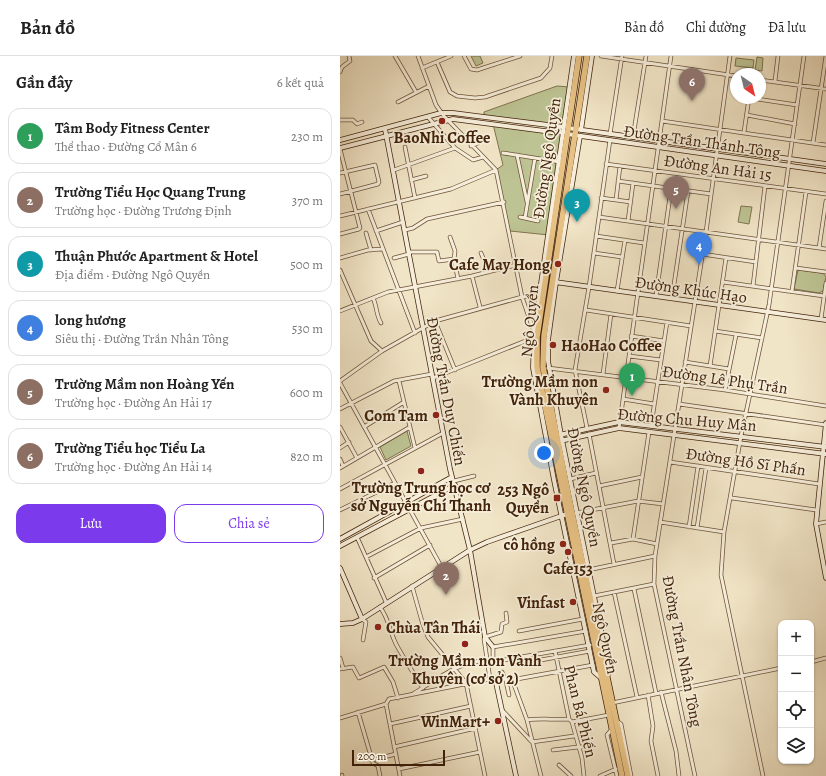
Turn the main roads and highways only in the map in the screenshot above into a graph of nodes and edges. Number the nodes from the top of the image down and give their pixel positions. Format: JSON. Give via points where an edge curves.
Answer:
{"nodes":[{"id":1,"x":579,"y":56,"type":"edge"},
{"id":2,"x":587,"y":56,"type":"edge"},
{"id":3,"x":554,"y":439,"type":"junction"},
{"id":4,"x":569,"y":514,"type":"junction"},
{"id":5,"x":604,"y":678,"type":"junction"},
{"id":6,"x":609,"y":704,"type":"junction"},
{"id":7,"x":622,"y":776,"type":"edge"},
{"id":8,"x":628,"y":776,"type":"edge"}],
"edges":[{"from":1,"to":3,"type":"highway","name":"Ngô Quyền","via":[[535,335],[537,367]]},
{"from":2,"to":3,"type":"highway","name":"Ngô Quyền","via":[[578,132],[544,336],[543,367]]},
{"from":3,"to":4,"type":"highway","name":"Ngô Quyền"},
{"from":4,"to":5,"type":"highway","name":"Ngô Quyền"},
{"from":4,"to":5,"type":"highway","name":"Ngô Quyền","via":[[591,645]]},
{"from":5,"to":6,"type":"highway","name":"Ngô Quyền"},
{"from":6,"to":7,"type":"highway","via":[[618,768]]},
{"from":6,"to":8,"type":"highway","via":[[616,721]]}]}
